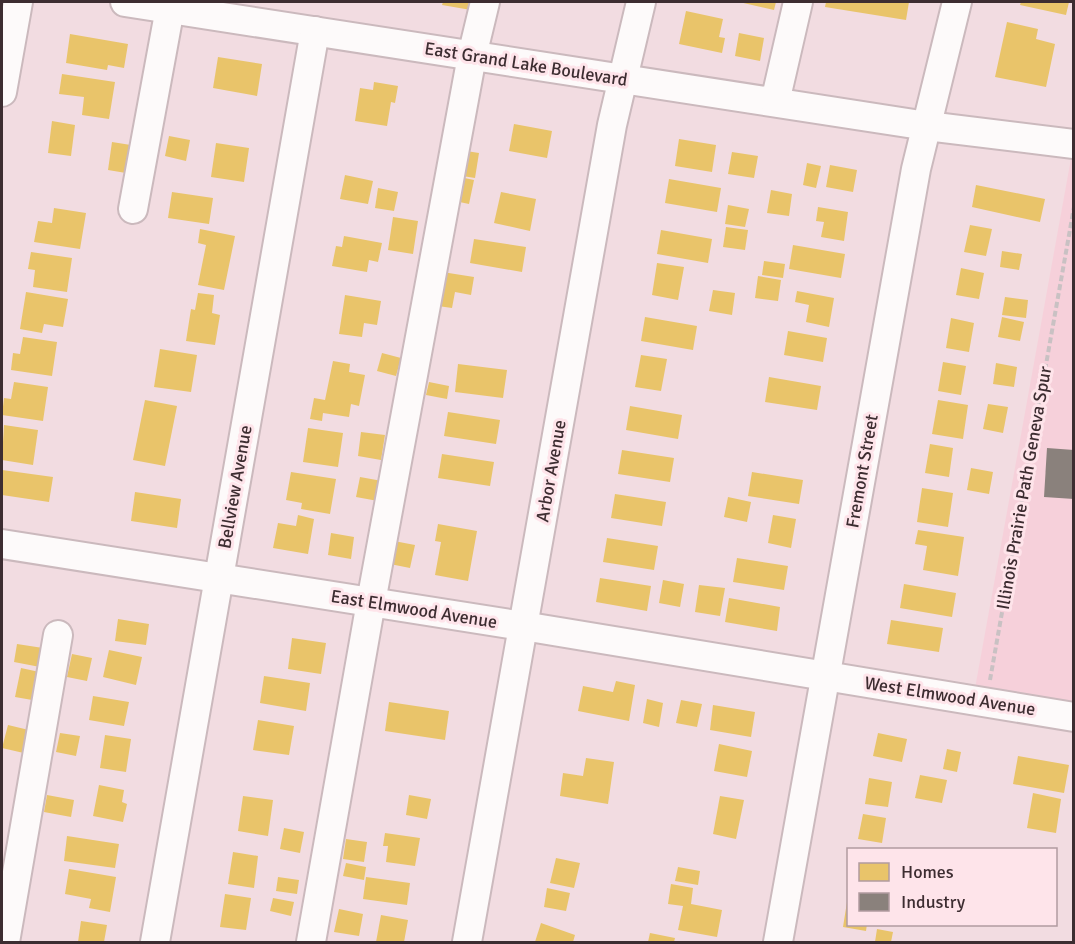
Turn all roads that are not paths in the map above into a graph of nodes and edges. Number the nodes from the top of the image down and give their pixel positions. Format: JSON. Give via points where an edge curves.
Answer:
{"nodes":[{"id":1,"x":18,"y":2,"type":"edge"},
{"id":2,"x":125,"y":2,"type":"edge"},
{"id":3,"x":485,"y":2,"type":"edge"},
{"id":4,"x":641,"y":2,"type":"edge"},
{"id":5,"x":798,"y":2,"type":"edge"},
{"id":6,"x":957,"y":2,"type":"edge"},
{"id":7,"x":170,"y":8,"type":"junction"},
{"id":8,"x":315,"y":31,"type":"junction"},
{"id":9,"x":472,"y":56,"type":"junction"},
{"id":10,"x":623,"y":79,"type":"junction"},
{"id":11,"x":2,"y":92,"type":"edge"},
{"id":12,"x":776,"y":102,"type":"junction"},
{"id":13,"x":927,"y":126,"type":"junction"},
{"id":14,"x":1074,"y":144,"type":"edge"},
{"id":15,"x":133,"y":209,"type":"dead end"},
{"id":16,"x":2,"y":544,"type":"edge"},
{"id":17,"x":219,"y":578,"type":"junction"},
{"id":18,"x":371,"y":602,"type":"junction"},
{"id":19,"x":523,"y":626,"type":"junction"},
{"id":20,"x":58,"y":636,"type":"dead end"},
{"id":21,"x":826,"y":676,"type":"junction"},
{"id":22,"x":1074,"y":717,"type":"edge"},
{"id":23,"x":5,"y":942,"type":"edge"},
{"id":24,"x":155,"y":942,"type":"edge"},
{"id":25,"x":311,"y":942,"type":"edge"},
{"id":26,"x":467,"y":942,"type":"edge"},
{"id":27,"x":778,"y":942,"type":"edge"}],
"edges":[{"from":1,"to":11,"type":"street"},
{"from":2,"to":7,"type":"street","name":"East Grand Lake Boulevard"},
{"from":3,"to":9,"type":"street"},
{"from":4,"to":10,"type":"street","name":"Arbor Avenue"},
{"from":5,"to":12,"type":"street"},
{"from":6,"to":13,"type":"street","name":"Fremont Street"},
{"from":7,"to":8,"type":"street","name":"East Grand Lake Boulevard"},
{"from":7,"to":15,"type":"street"},
{"from":8,"to":9,"type":"street","name":"East Grand Lake Boulevard"},
{"from":8,"to":17,"type":"street","name":"Bellview Avenue"},
{"from":9,"to":10,"type":"street","name":"East Grand Lake Boulevard"},
{"from":9,"to":18,"type":"street"},
{"from":10,"to":12,"type":"street","name":"East Grand Lake Boulevard"},
{"from":10,"to":19,"type":"street","name":"Arbor Avenue"},
{"from":12,"to":13,"type":"street","name":"East Grand Lake Boulevard"},
{"from":13,"to":14,"type":"street","name":"East Grand Lake Boulevard"},
{"from":13,"to":21,"type":"street","name":"Fremont Street","via":[[916,169]]},
{"from":16,"to":17,"type":"street","name":"East Elmwood Avenue"},
{"from":17,"to":18,"type":"street","name":"East Elmwood Avenue"},
{"from":17,"to":24,"type":"street","name":"Bellview Avenue"},
{"from":18,"to":19,"type":"street","name":"East Elmwood Avenue"},
{"from":18,"to":25,"type":"street"},
{"from":19,"to":21,"type":"street","name":"East Elmwood Avenue"},
{"from":19,"to":26,"type":"street","name":"Arbor Avenue"},
{"from":20,"to":23,"type":"street"},
{"from":21,"to":22,"type":"street","name":"West Elmwood Avenue"},
{"from":21,"to":27,"type":"street","name":"Fremont Street"}]}
